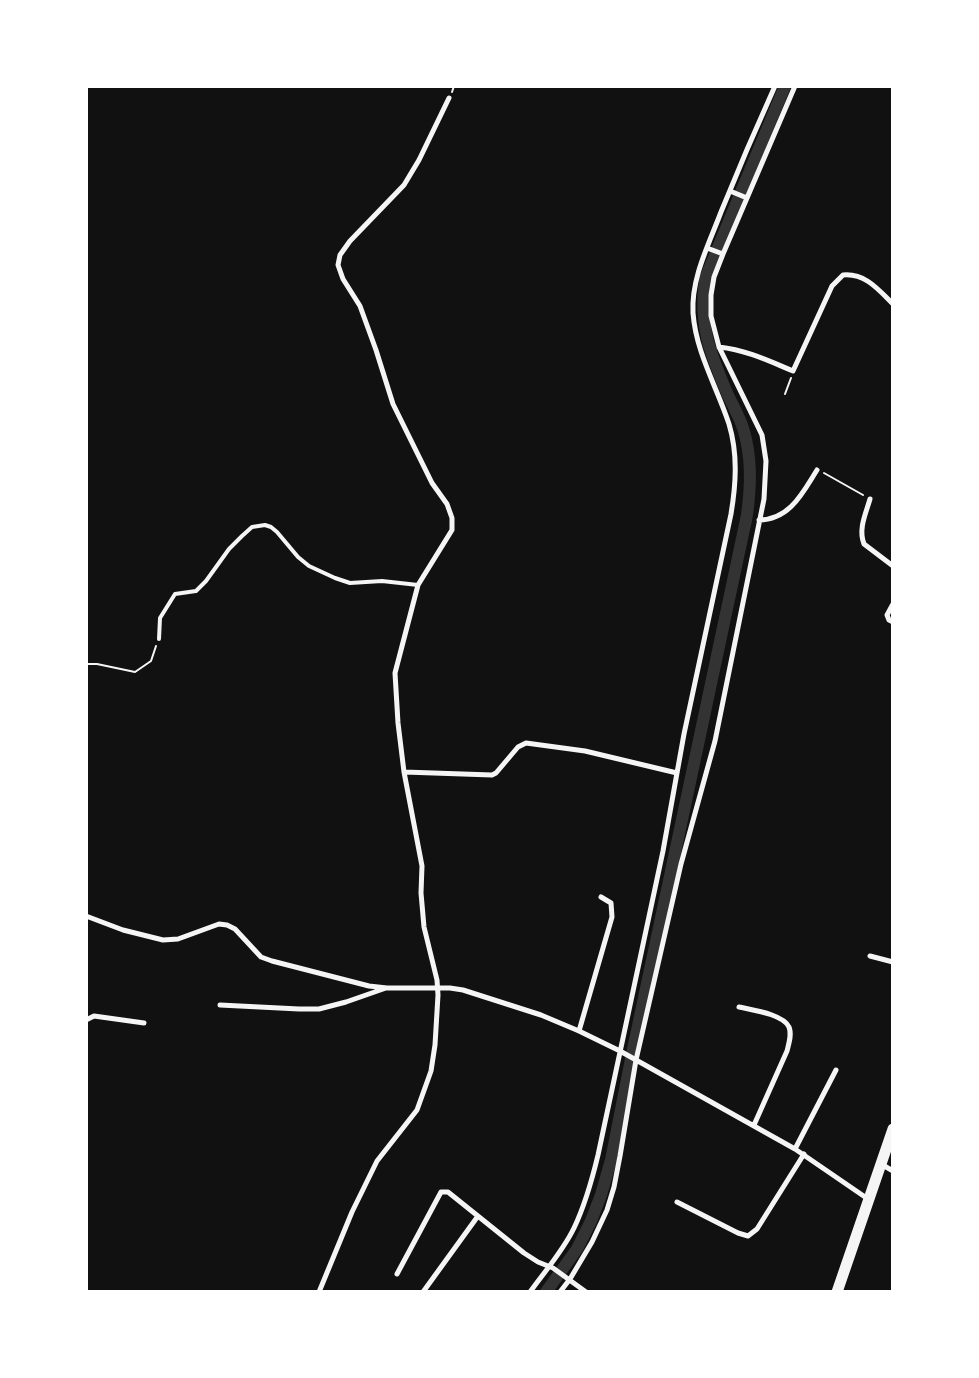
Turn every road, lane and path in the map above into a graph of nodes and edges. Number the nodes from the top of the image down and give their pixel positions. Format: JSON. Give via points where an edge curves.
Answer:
{"nodes":[{"id":1,"x":775,"y":86,"type":"edge"},
{"id":2,"x":795,"y":86,"type":"edge"},
{"id":3,"x":449,"y":98,"type":"dead end"},
{"id":4,"x":733,"y":192,"type":"junction"},
{"id":5,"x":745,"y":197,"type":"junction"},
{"id":6,"x":709,"y":248,"type":"junction"},
{"id":7,"x":721,"y":254,"type":"junction"},
{"id":8,"x":893,"y":304,"type":"edge"},
{"id":9,"x":720,"y":347,"type":"junction"},
{"id":10,"x":794,"y":371,"type":"junction"},
{"id":11,"x":785,"y":394,"type":"dead end"},
{"id":12,"x":817,"y":470,"type":"joint"},
{"id":13,"x":870,"y":498,"type":"joint"},
{"id":14,"x":759,"y":520,"type":"junction"},
{"id":15,"x":893,"y":566,"type":"edge"},
{"id":16,"x":418,"y":585,"type":"junction"},
{"id":17,"x":893,"y":604,"type":"edge"},
{"id":18,"x":893,"y":622,"type":"edge"},
{"id":19,"x":159,"y":639,"type":"joint"},
{"id":20,"x":86,"y":664,"type":"edge"},
{"id":21,"x":404,"y":772,"type":"junction"},
{"id":22,"x":678,"y":773,"type":"junction"},
{"id":23,"x":602,"y":897,"type":"dead end"},
{"id":24,"x":86,"y":916,"type":"edge"},
{"id":25,"x":870,"y":956,"type":"dead end"},
{"id":26,"x":893,"y":962,"type":"edge"},
{"id":27,"x":387,"y":988,"type":"junction"},
{"id":28,"x":435,"y":988,"type":"junction"},
{"id":29,"x":220,"y":1005,"type":"dead end"},
{"id":30,"x":738,"y":1007,"type":"dead end"},
{"id":31,"x":86,"y":1020,"type":"edge"},
{"id":32,"x":144,"y":1023,"type":"dead end"},
{"id":33,"x":580,"y":1031,"type":"junction"},
{"id":34,"x":622,"y":1052,"type":"junction"},
{"id":35,"x":634,"y":1059,"type":"junction"},
{"id":36,"x":836,"y":1070,"type":"dead end"},
{"id":37,"x":754,"y":1124,"type":"junction"},
{"id":38,"x":893,"y":1129,"type":"edge"},
{"id":39,"x":795,"y":1149,"type":"junction"},
{"id":40,"x":804,"y":1154,"type":"junction"},
{"id":41,"x":881,"y":1164,"type":"junction"},
{"id":42,"x":893,"y":1171,"type":"edge"},
{"id":43,"x":868,"y":1199,"type":"junction"},
{"id":44,"x":677,"y":1202,"type":"dead end"},
{"id":45,"x":478,"y":1216,"type":"junction"},
{"id":46,"x":551,"y":1267,"type":"junction"},
{"id":47,"x":397,"y":1274,"type":"dead end"},
{"id":48,"x":568,"y":1278,"type":"junction"},
{"id":49,"x":319,"y":1292,"type":"edge"},
{"id":50,"x":423,"y":1292,"type":"edge"},
{"id":51,"x":530,"y":1292,"type":"edge"},
{"id":52,"x":560,"y":1292,"type":"edge"},
{"id":53,"x":586,"y":1292,"type":"edge"},
{"id":54,"x":837,"y":1292,"type":"edge"}],
"edges":[{"from":1,"to":4,"type":"street"},
{"from":2,"to":5,"type":"street"},
{"from":3,"to":16,"type":"street","via":[[404,185],[350,241],[340,255],[338,265],[360,306],[393,404],[452,518],[452,530]]},
{"from":4,"to":5,"type":"street"},
{"from":4,"to":6,"type":"street"},
{"from":5,"to":7,"type":"street"},
{"from":6,"to":7,"type":"street"},
{"from":6,"to":22,"type":"street","via":[[695,281],[693,312],[698,343],[729,426],[736,462],[735,488]]},
{"from":7,"to":9,"type":"street","via":[[711,295],[711,316]]},
{"from":8,"to":10,"type":"street","via":[[862,277],[843,275],[832,286]]},
{"from":9,"to":10,"type":"street","via":[[749,353]]},
{"from":9,"to":14,"type":"street","via":[[762,435],[766,476]]},
{"from":10,"to":11,"type":"path"},
{"from":12,"to":13,"type":"path"},
{"from":12,"to":14,"type":"street","via":[[789,510],[776,518]]},
{"from":13,"to":15,"type":"street","via":[[862,539]]},
{"from":14,"to":35,"type":"street","via":[[715,741]]},
{"from":16,"to":19,"type":"lane","via":[[382,581],[350,583],[309,566],[271,527],[252,527],[229,549],[196,590],[175,594],[160,618]]},
{"from":16,"to":21,"type":"street","via":[[395,673]]},
{"from":17,"to":18,"type":"street","via":[[888,615]]},
{"from":19,"to":20,"type":"path","via":[[151,661],[135,672]]},
{"from":21,"to":22,"type":"street","via":[[492,774],[526,743],[585,751]]},
{"from":21,"to":28,"type":"street","via":[[422,866],[424,927]]},
{"from":22,"to":34,"type":"street"},
{"from":23,"to":33,"type":"street","via":[[611,903],[612,917]]},
{"from":24,"to":27,"type":"street","via":[[122,930],[162,940],[219,924],[227,925],[261,958]]},
{"from":25,"to":26,"type":"street"},
{"from":27,"to":28,"type":"street"},
{"from":27,"to":29,"type":"street","via":[[319,1009]]},
{"from":28,"to":33,"type":"street","via":[[463,990]]},
{"from":28,"to":49,"type":"street","via":[[435,1045],[417,1110],[377,1161]]},
{"from":30,"to":37,"type":"street","via":[[776,1017],[789,1028],[787,1051]]},
{"from":31,"to":32,"type":"street","via":[[94,1016]]},
{"from":33,"to":34,"type":"street"},
{"from":34,"to":35,"type":"street"},
{"from":34,"to":46,"type":"street","via":[[585,1200]]},
{"from":35,"to":37,"type":"street"},
{"from":35,"to":48,"type":"street","via":[[620,1156],[607,1210],[592,1242]]},
{"from":36,"to":39,"type":"street"},
{"from":37,"to":39,"type":"street"},
{"from":38,"to":41,"type":"main road"},
{"from":39,"to":40,"type":"street"},
{"from":40,"to":43,"type":"street"},
{"from":40,"to":44,"type":"street","via":[[758,1229],[748,1236]]},
{"from":41,"to":42,"type":"street"},
{"from":41,"to":43,"type":"main road"},
{"from":43,"to":54,"type":"main road"},
{"from":45,"to":46,"type":"street","via":[[524,1253]]},
{"from":45,"to":47,"type":"street","via":[[455,1196],[441,1192]]},
{"from":45,"to":50,"type":"street"},
{"from":46,"to":48,"type":"street"},
{"from":46,"to":51,"type":"street"},
{"from":48,"to":52,"type":"street"},
{"from":48,"to":53,"type":"street"}]}
